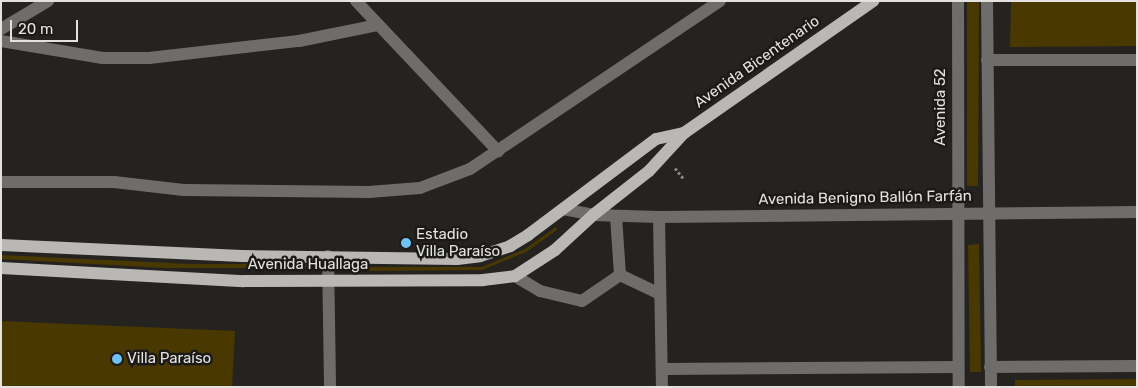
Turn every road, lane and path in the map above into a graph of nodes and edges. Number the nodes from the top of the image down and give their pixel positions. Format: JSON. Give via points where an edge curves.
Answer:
{"nodes":[{"id":1,"x":48,"y":1,"type":"edge"},
{"id":2,"x":356,"y":1,"type":"edge"},
{"id":3,"x":720,"y":1,"type":"edge"},
{"id":4,"x":873,"y":1,"type":"edge"},
{"id":5,"x":958,"y":1,"type":"edge"},
{"id":6,"x":987,"y":1,"type":"edge"},
{"id":7,"x":378,"y":25,"type":"junction"},
{"id":8,"x":1,"y":29,"type":"edge"},
{"id":9,"x":1,"y":41,"type":"edge"},
{"id":10,"x":987,"y":60,"type":"junction"},
{"id":11,"x":1137,"y":60,"type":"edge"},
{"id":12,"x":684,"y":133,"type":"junction"},
{"id":13,"x":498,"y":152,"type":"junction"},
{"id":14,"x":674,"y":167,"type":"dead end"},
{"id":15,"x":684,"y":179,"type":"dead end"},
{"id":16,"x":1,"y":182,"type":"edge"},
{"id":17,"x":563,"y":209,"type":"junction"},
{"id":18,"x":988,"y":212,"type":"junction"},
{"id":19,"x":1137,"y":212,"type":"edge"},
{"id":20,"x":957,"y":213,"type":"junction"},
{"id":21,"x":593,"y":215,"type":"junction"},
{"id":22,"x":616,"y":216,"type":"junction"},
{"id":23,"x":659,"y":217,"type":"junction"},
{"id":24,"x":1,"y":245,"type":"edge"},
{"id":25,"x":328,"y":256,"type":"junction"},
{"id":26,"x":1,"y":268,"type":"edge"},
{"id":27,"x":620,"y":275,"type":"junction"},
{"id":28,"x":515,"y":276,"type":"junction"},
{"id":29,"x":328,"y":280,"type":"junction"},
{"id":30,"x":660,"y":294,"type":"junction"},
{"id":31,"x":1137,"y":366,"type":"edge"},
{"id":32,"x":958,"y":367,"type":"junction"},
{"id":33,"x":990,"y":367,"type":"junction"},
{"id":34,"x":662,"y":369,"type":"junction"},
{"id":35,"x":330,"y":387,"type":"edge"},
{"id":36,"x":662,"y":387,"type":"edge"},
{"id":37,"x":959,"y":387,"type":"edge"},
{"id":38,"x":991,"y":387,"type":"edge"}],
"edges":[{"from":1,"to":8,"type":"street"},
{"from":2,"to":7,"type":"street"},
{"from":3,"to":13,"type":"street"},
{"from":4,"to":12,"type":"main road","name":"Avenida Bicentenario"},
{"from":5,"to":20,"type":"street","name":"Avenida 52"},
{"from":6,"to":10,"type":"street"},
{"from":7,"to":9,"type":"street","via":[[299,42],[149,58],[103,58]]},
{"from":7,"to":13,"type":"street"},
{"from":10,"to":11,"type":"street"},
{"from":10,"to":18,"type":"street"},
{"from":12,"to":17,"type":"main road","name":"Avenida Bicentenario","via":[[656,139]]},
{"from":12,"to":21,"type":"main road","name":"Avenida Bicentenario","via":[[655,166]]},
{"from":13,"to":16,"type":"street","via":[[443,182],[420,188],[369,192],[184,190],[114,182]]},
{"from":14,"to":15,"type":"path"},
{"from":17,"to":21,"type":"street","name":"Avenida Benigno Ballón Farfán"},
{"from":17,"to":25,"type":"main road","name":"Avenida Huallaga","via":[[510,246],[480,256],[457,259]]},
{"from":18,"to":19,"type":"street","name":"Avenida Benigno Ballón Farfán"},
{"from":18,"to":20,"type":"street","name":"Avenida Benigno Ballón Farfán"},
{"from":18,"to":33,"type":"street"},
{"from":20,"to":23,"type":"street","name":"Avenida Benigno Ballón Farfán"},
{"from":20,"to":32,"type":"street","name":"Avenida 52"},
{"from":21,"to":22,"type":"street","name":"Avenida Benigno Ballón Farfán"},
{"from":21,"to":28,"type":"main road","name":"Avenida Huallaga","via":[[555,250]]},
{"from":22,"to":23,"type":"street","name":"Avenida Benigno Ballón Farfán"},
{"from":22,"to":27,"type":"street"},
{"from":23,"to":30,"type":"street"},
{"from":24,"to":25,"type":"main road","name":"Avenida Huallaga","via":[[164,254]]},
{"from":25,"to":29,"type":"street"},
{"from":26,"to":29,"type":"main road","name":"Avenida Huallaga","via":[[165,279]]},
{"from":27,"to":28,"type":"street","via":[[582,301],[540,290]]},
{"from":27,"to":30,"type":"street"},
{"from":28,"to":29,"type":"main road","name":"Avenida Huallaga","via":[[483,280]]},
{"from":29,"to":35,"type":"street"},
{"from":30,"to":34,"type":"street"},
{"from":31,"to":33,"type":"street"},
{"from":32,"to":34,"type":"street"},
{"from":32,"to":37,"type":"street","name":"Avenida 52"},
{"from":33,"to":38,"type":"street"},
{"from":34,"to":36,"type":"street"}]}
